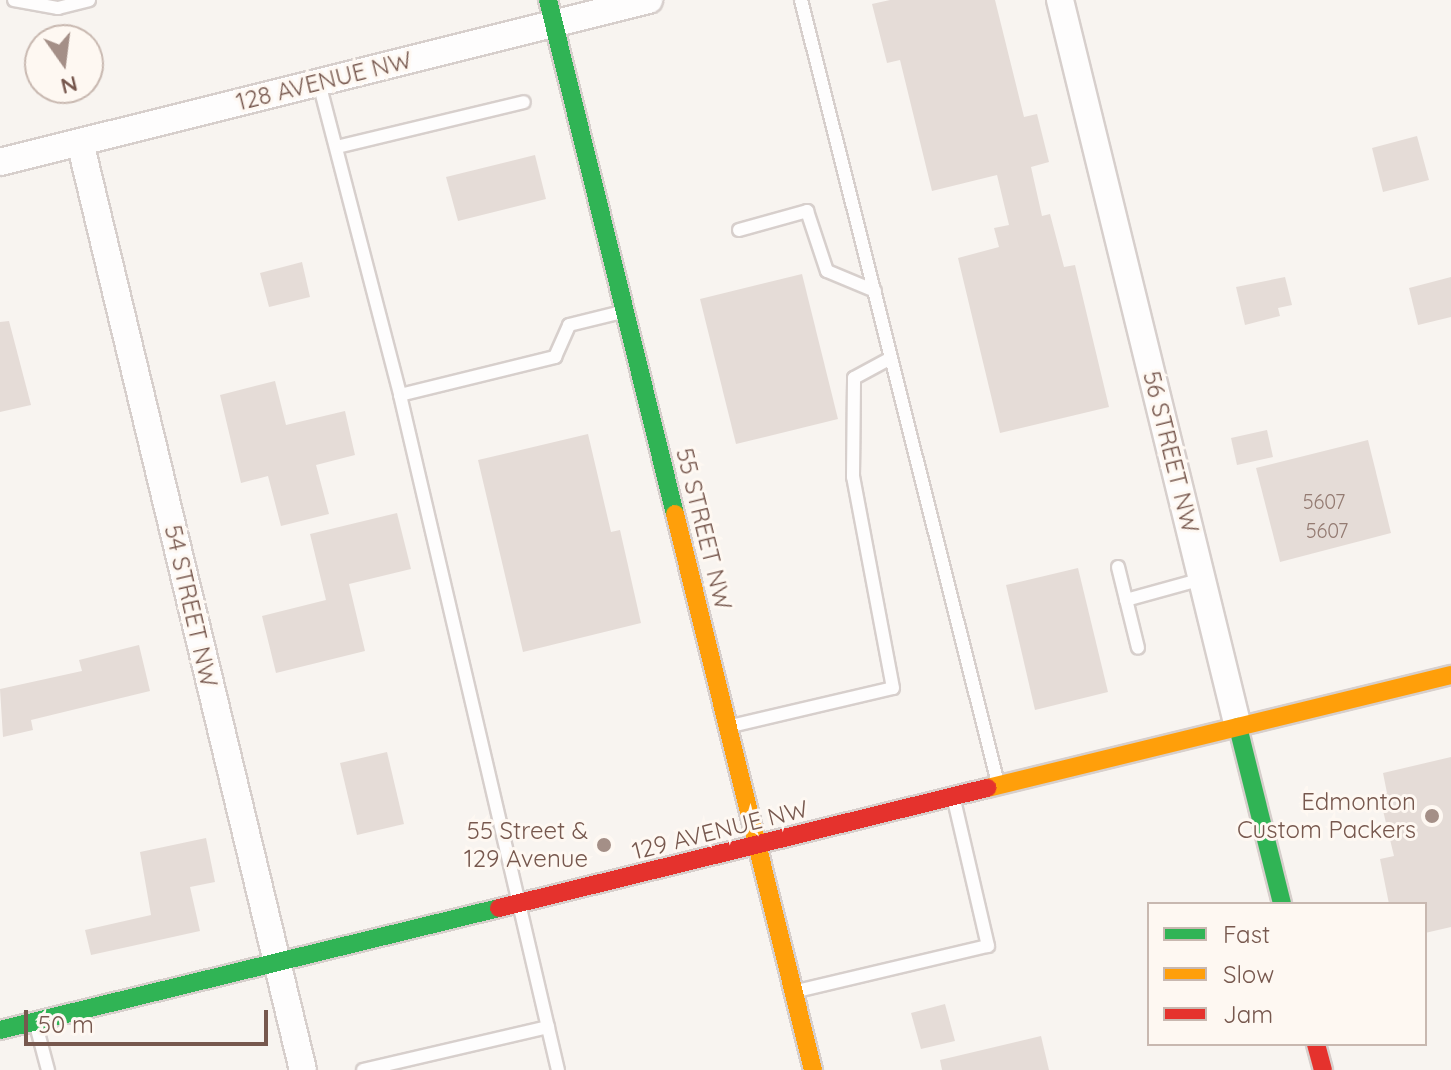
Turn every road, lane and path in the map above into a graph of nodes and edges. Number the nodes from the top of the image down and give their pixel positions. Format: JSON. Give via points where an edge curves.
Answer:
{"nodes":[{"id":1,"x":14,"y":0,"type":"edge"},
{"id":2,"x":89,"y":0,"type":"edge"},
{"id":3,"x":649,"y":0,"type":"edge"},
{"id":4,"x":801,"y":0,"type":"edge"},
{"id":5,"x":1060,"y":0,"type":"edge"},
{"id":6,"x":551,"y":12,"type":"edge"},
{"id":7,"x":319,"y":83,"type":"junction"},
{"id":8,"x":524,"y":102,"type":"dead end"},
{"id":9,"x":80,"y":142,"type":"junction"},
{"id":10,"x":337,"y":147,"type":"junction"},
{"id":11,"x":0,"y":162,"type":"edge"},
{"id":12,"x":739,"y":230,"type":"dead end"},
{"id":13,"x":875,"y":291,"type":"junction"},
{"id":14,"x":625,"y":312,"type":"junction"},
{"id":15,"x":891,"y":358,"type":"junction"},
{"id":16,"x":400,"y":395,"type":"junction"},
{"id":17,"x":1118,"y":567,"type":"dead end"},
{"id":18,"x":1202,"y":579,"type":"junction"},
{"id":19,"x":1126,"y":600,"type":"junction"},
{"id":20,"x":1138,"y":648,"type":"dead end"},
{"id":21,"x":1451,"y":675,"type":"edge"},
{"id":22,"x":727,"y":726,"type":"junction"},
{"id":23,"x":1238,"y":727,"type":"junction"},
{"id":24,"x":999,"y":786,"type":"junction"},
{"id":25,"x":953,"y":797,"type":"junction"},
{"id":26,"x":757,"y":845,"type":"junction"},
{"id":27,"x":1282,"y":902,"type":"edge"},
{"id":28,"x":521,"y":905,"type":"junction"},
{"id":29,"x":276,"y":963,"type":"junction"},
{"id":30,"x":794,"y":992,"type":"junction"},
{"id":31,"x":36,"y":1022,"type":"junction"},
{"id":32,"x":548,"y":1027,"type":"junction"},
{"id":33,"x":0,"y":1030,"type":"edge"},
{"id":34,"x":1317,"y":1046,"type":"edge"},
{"id":35,"x":299,"y":1069,"type":"edge"},
{"id":36,"x":48,"y":1070,"type":"edge"},
{"id":37,"x":363,"y":1070,"type":"edge"},
{"id":38,"x":558,"y":1070,"type":"edge"},
{"id":39,"x":813,"y":1070,"type":"edge"},
{"id":40,"x":1323,"y":1070,"type":"edge"}],
"edges":[{"from":1,"to":2,"type":"lane","via":[[58,8]]},
{"from":3,"to":6,"type":"street","name":"128 AVENUE NW"},
{"from":4,"to":13,"type":"lane"},
{"from":5,"to":18,"type":"street","name":"56 STREET NW"},
{"from":6,"to":7,"type":"street","name":"128 AVENUE NW"},
{"from":6,"to":14,"type":"street","name":"55 STREET NW"},
{"from":7,"to":9,"type":"street","name":"128 AVENUE NW"},
{"from":7,"to":10,"type":"lane"},
{"from":8,"to":10,"type":"lane"},
{"from":9,"to":11,"type":"street","name":"128 AVENUE NW"},
{"from":9,"to":29,"type":"street","name":"54 STREET NW"},
{"from":10,"to":16,"type":"lane"},
{"from":12,"to":13,"type":"lane","via":[[807,211],[827,271]]},
{"from":13,"to":15,"type":"lane"},
{"from":14,"to":16,"type":"lane","via":[[569,325],[555,357]]},
{"from":14,"to":22,"type":"street","name":"55 STREET NW"},
{"from":15,"to":22,"type":"lane","via":[[854,378],[853,477],[893,688]]},
{"from":15,"to":24,"type":"lane"},
{"from":16,"to":28,"type":"lane"},
{"from":17,"to":19,"type":"lane"},
{"from":18,"to":19,"type":"lane"},
{"from":18,"to":23,"type":"street","name":"56 STREET NW"},
{"from":19,"to":20,"type":"lane"},
{"from":21,"to":23,"type":"street","name":"129 AVENUE NW"},
{"from":22,"to":26,"type":"street","name":"55 STREET NW"},
{"from":23,"to":24,"type":"street","name":"129 AVENUE NW"},
{"from":23,"to":27,"type":"street","name":"56 STREET NW"},
{"from":24,"to":25,"type":"street","name":"129 AVENUE NW"},
{"from":25,"to":26,"type":"street","name":"129 AVENUE NW"},
{"from":25,"to":30,"type":"lane","via":[[988,946]]},
{"from":26,"to":28,"type":"street","name":"129 AVENUE NW"},
{"from":26,"to":30,"type":"street","name":"55 STREET NW"},
{"from":28,"to":29,"type":"street","name":"129 AVENUE NW"},
{"from":28,"to":32,"type":"lane"},
{"from":29,"to":31,"type":"street","name":"129 AVENUE NW"},
{"from":29,"to":35,"type":"street","name":"54 STREET NW"},
{"from":30,"to":39,"type":"street","name":"55 STREET NW"},
{"from":31,"to":33,"type":"street","name":"129 AVENUE NW"},
{"from":31,"to":36,"type":"lane"},
{"from":32,"to":37,"type":"lane"},
{"from":32,"to":38,"type":"lane"},
{"from":34,"to":40,"type":"street"}]}
